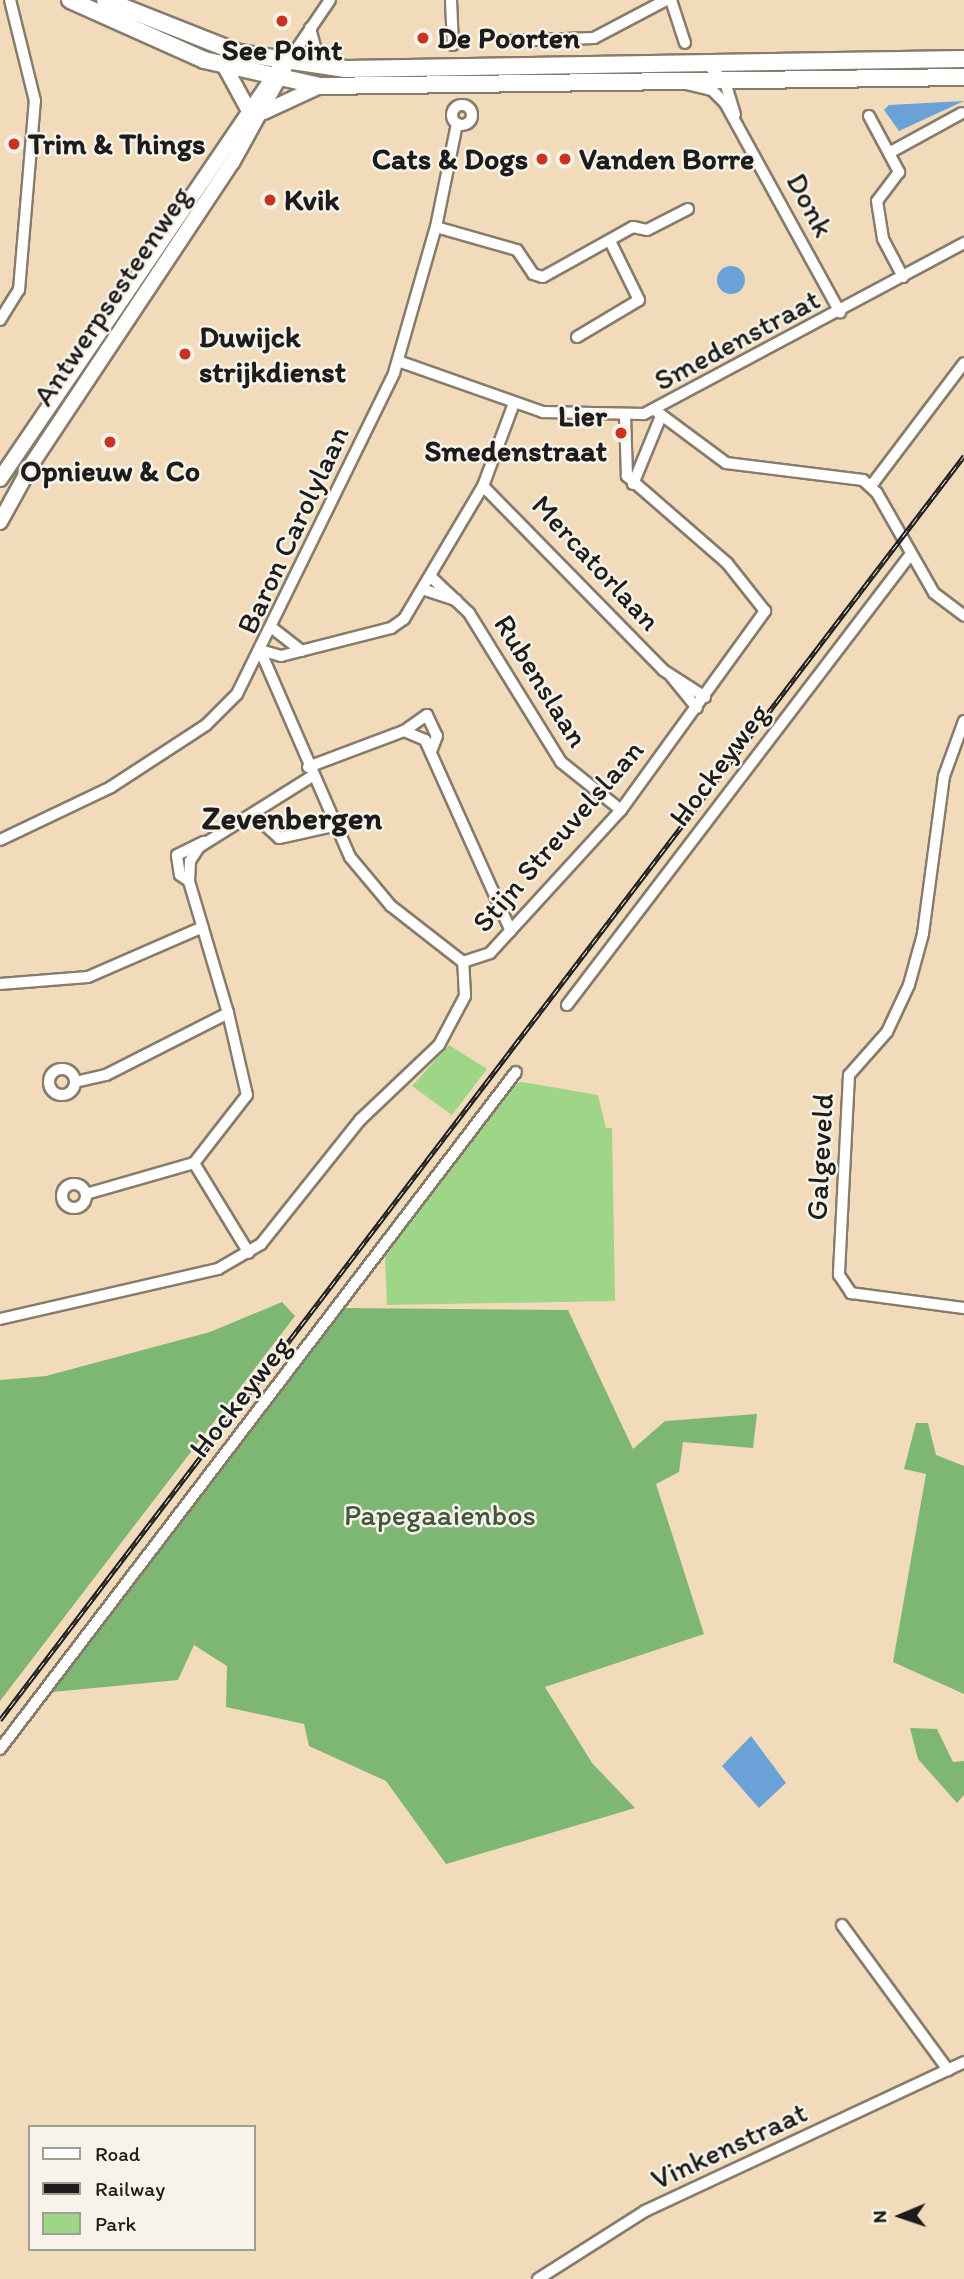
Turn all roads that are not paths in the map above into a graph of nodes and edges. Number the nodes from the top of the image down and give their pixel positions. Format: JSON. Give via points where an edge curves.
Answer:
{"nodes":[{"id":1,"x":10,"y":0,"type":"edge"},
{"id":2,"x":70,"y":0,"type":"edge"},
{"id":3,"x":105,"y":0,"type":"edge"},
{"id":4,"x":330,"y":0,"type":"edge"},
{"id":5,"x":451,"y":0,"type":"edge"},
{"id":6,"x":668,"y":0,"type":"edge"},
{"id":7,"x":310,"y":28,"type":"junction"},
{"id":8,"x":508,"y":41,"type":"dead end"},
{"id":9,"x":685,"y":43,"type":"dead end"},
{"id":10,"x":453,"y":45,"type":"dead end"},
{"id":11,"x":964,"y":59,"type":"edge"},
{"id":12,"x":287,"y":63,"type":"junction"},
{"id":13,"x":708,"y":65,"type":"junction"},
{"id":14,"x":225,"y":67,"type":"junction"},
{"id":15,"x":346,"y":69,"type":"junction"},
{"id":16,"x":964,"y":77,"type":"edge"},
{"id":17,"x":275,"y":79,"type":"junction"},
{"id":18,"x":683,"y":83,"type":"junction"},
{"id":19,"x":320,"y":86,"type":"junction"},
{"id":20,"x":729,"y":89,"type":"junction"},
{"id":21,"x":248,"y":109,"type":"junction"},
{"id":22,"x":263,"y":113,"type":"junction"},
{"id":23,"x":962,"y":113,"type":"edge"},
{"id":24,"x":869,"y":116,"type":"dead end"},
{"id":25,"x":736,"y":121,"type":"junction"},
{"id":26,"x":457,"y":124,"type":"dead end"},
{"id":27,"x":889,"y":153,"type":"junction"},
{"id":28,"x":688,"y":209,"type":"dead end"},
{"id":29,"x":436,"y":227,"type":"junction"},
{"id":30,"x":610,"y":241,"type":"junction"},
{"id":31,"x":964,"y":243,"type":"edge"},
{"id":32,"x":903,"y":277,"type":"junction"},
{"id":33,"x":839,"y":312,"type":"junction"},
{"id":34,"x":0,"y":320,"type":"edge"},
{"id":35,"x":577,"y":337,"type":"dead end"},
{"id":36,"x":92,"y":344,"type":"junction"},
{"id":37,"x":104,"y":355,"type":"junction"},
{"id":38,"x":398,"y":361,"type":"junction"},
{"id":39,"x":964,"y":363,"type":"edge"},
{"id":40,"x":514,"y":403,"type":"junction"},
{"id":41,"x":659,"y":414,"type":"junction"},
{"id":42,"x":625,"y":415,"type":"junction"},
{"id":43,"x":0,"y":479,"type":"edge"},
{"id":44,"x":633,"y":484,"type":"junction"},
{"id":45,"x":483,"y":486,"type":"junction"},
{"id":46,"x":871,"y":486,"type":"junction"},
{"id":47,"x":0,"y":522,"type":"edge"},
{"id":48,"x":911,"y":554,"type":"junction"},
{"id":49,"x":430,"y":576,"type":"junction"},
{"id":50,"x":422,"y":589,"type":"junction"},
{"id":51,"x":456,"y":600,"type":"junction"},
{"id":52,"x":964,"y":616,"type":"edge"},
{"id":53,"x":271,"y":627,"type":"junction"},
{"id":54,"x":260,"y":650,"type":"junction"},
{"id":55,"x":302,"y":651,"type":"junction"},
{"id":56,"x":270,"y":675,"type":"junction"},
{"id":57,"x":671,"y":677,"type":"junction"},
{"id":58,"x":246,"y":679,"type":"junction"},
{"id":59,"x":705,"y":697,"type":"junction"},
{"id":60,"x":696,"y":708,"type":"junction"},
{"id":61,"x":964,"y":721,"type":"edge"},
{"id":62,"x":404,"y":732,"type":"junction"},
{"id":63,"x":432,"y":749,"type":"junction"},
{"id":64,"x":310,"y":772,"type":"junction"},
{"id":65,"x":621,"y":810,"type":"junction"},
{"id":66,"x":256,"y":817,"type":"junction"},
{"id":67,"x":333,"y":825,"type":"junction"},
{"id":68,"x":0,"y":840,"type":"edge"},
{"id":69,"x":203,"y":927,"type":"junction"},
{"id":70,"x":511,"y":931,"type":"junction"},
{"id":71,"x":463,"y":962,"type":"junction"},
{"id":72,"x":0,"y":984,"type":"edge"},
{"id":73,"x":567,"y":1005,"type":"dead end"},
{"id":74,"x":228,"y":1013,"type":"junction"},
{"id":75,"x":516,"y":1072,"type":"dead end"},
{"id":76,"x":75,"y":1082,"type":"dead end"},
{"id":77,"x":194,"y":1163,"type":"junction"},
{"id":78,"x":86,"y":1194,"type":"dead end"},
{"id":79,"x":249,"y":1253,"type":"junction"},
{"id":80,"x":964,"y":1308,"type":"edge"},
{"id":81,"x":0,"y":1319,"type":"edge"},
{"id":82,"x":0,"y":1749,"type":"edge"},
{"id":83,"x":842,"y":1925,"type":"dead end"},
{"id":84,"x":964,"y":2062,"type":"edge"},
{"id":85,"x":948,"y":2070,"type":"junction"},
{"id":86,"x":538,"y":2279,"type":"edge"}],
"edges":[{"from":1,"to":34,"type":"street","via":[[35,101],[19,290]]},
{"from":2,"to":14,"type":"highway","via":[[125,30]]},
{"from":3,"to":12,"type":"highway","via":[[193,38]]},
{"from":4,"to":7,"type":"street","name":"Antwerpsesteenweg"},
{"from":5,"to":10,"type":"street"},
{"from":6,"to":8,"type":"street","via":[[594,38]]},
{"from":6,"to":9,"type":"street"},
{"from":7,"to":12,"type":"street","name":"Antwerpsesteenweg"},
{"from":7,"to":15,"type":"street","via":[[318,53]]},
{"from":11,"to":13,"type":"highway"},
{"from":12,"to":15,"type":"highway"},
{"from":12,"to":17,"type":"main road","name":"Antwerpsesteenweg"},
{"from":13,"to":15,"type":"highway"},
{"from":13,"to":20,"type":"street"},
{"from":14,"to":17,"type":"highway"},
{"from":14,"to":21,"type":"main road"},
{"from":16,"to":20,"type":"highway","via":[[744,82]]},
{"from":17,"to":19,"type":"highway"},
{"from":17,"to":21,"type":"main road","name":"Antwerpsesteenweg"},
{"from":17,"to":22,"type":"main road","name":"Antwerpsesteenweg"},
{"from":18,"to":19,"type":"highway"},
{"from":18,"to":20,"type":"highway"},
{"from":18,"to":25,"type":"street","name":"Donk","via":[[715,92]]},
{"from":19,"to":22,"type":"main road"},
{"from":20,"to":25,"type":"street","name":"Donk"},
{"from":21,"to":36,"type":"main road","name":"Antwerpsesteenweg"},
{"from":22,"to":37,"type":"main road","name":"Antwerpsesteenweg"},
{"from":23,"to":27,"type":"street"},
{"from":24,"to":27,"type":"street"},
{"from":25,"to":33,"type":"street","name":"Donk"},
{"from":26,"to":29,"type":"street","name":"Baron Carolylaan"},
{"from":27,"to":32,"type":"street","via":[[899,172],[878,196],[879,212],[883,239]]},
{"from":28,"to":30,"type":"street"},
{"from":29,"to":30,"type":"street","via":[[517,250],[533,274],[543,277]]},
{"from":29,"to":38,"type":"street","name":"Baron Carolylaan"},
{"from":30,"to":35,"type":"street","via":[[639,300]]},
{"from":31,"to":32,"type":"street","name":"Smedenstraat"},
{"from":32,"to":33,"type":"street","name":"Smedenstraat"},
{"from":33,"to":41,"type":"street","name":"Smedenstraat"},
{"from":36,"to":37,"type":"main road","via":[[104,346]]},
{"from":36,"to":43,"type":"main road","name":"Antwerpsesteenweg"},
{"from":37,"to":47,"type":"main road","name":"Antwerpsesteenweg"},
{"from":38,"to":40,"type":"street","name":"Smedenstraat"},
{"from":38,"to":53,"type":"street","name":"Baron Carolylaan"},
{"from":39,"to":46,"type":"street"},
{"from":40,"to":42,"type":"street","name":"Smedenstraat","via":[[559,415]]},
{"from":40,"to":45,"type":"street"},
{"from":41,"to":42,"type":"street","name":"Smedenstraat"},
{"from":41,"to":44,"type":"street"},
{"from":41,"to":46,"type":"street","via":[[726,463],[846,475]]},
{"from":42,"to":44,"type":"street","via":[[627,476]]},
{"from":44,"to":59,"type":"street","name":"Stijn Streuvelslaan","via":[[695,533],[761,601],[760,624]]},
{"from":45,"to":49,"type":"street"},
{"from":45,"to":57,"type":"street","name":"Mercatorlaan"},
{"from":46,"to":48,"type":"street"},
{"from":48,"to":52,"type":"street","via":[[940,600]]},
{"from":48,"to":73,"type":"street","name":"Hockeyweg"},
{"from":49,"to":50,"type":"street"},
{"from":49,"to":51,"type":"street","name":"Rubenslaan"},
{"from":50,"to":51,"type":"street","name":"Rubenslaan"},
{"from":50,"to":55,"type":"street","via":[[391,628]]},
{"from":51,"to":65,"type":"street","name":"Rubenslaan","via":[[561,762]]},
{"from":53,"to":54,"type":"street","name":"Baron Carolylaan"},
{"from":53,"to":55,"type":"street"},
{"from":54,"to":55,"type":"street","via":[[273,657]]},
{"from":54,"to":56,"type":"street","name":"Baron Carolylaan"},
{"from":54,"to":58,"type":"street"},
{"from":56,"to":58,"type":"street","name":"Baron Carolylaan"},
{"from":56,"to":64,"type":"street","name":"Baron Carolylaan"},
{"from":57,"to":59,"type":"street","name":"Mercatorlaan"},
{"from":57,"to":60,"type":"street","name":"Mercatorlaan"},
{"from":58,"to":68,"type":"street","via":[[216,718],[172,748],[111,787]]},
{"from":59,"to":60,"type":"street","name":"Stijn Streuvelslaan"},
{"from":60,"to":65,"type":"street","name":"Stijn Streuvelslaan"},
{"from":61,"to":80,"type":"street","name":"Galgeveld","via":[[944,776],[923,934],[909,985],[887,1032],[849,1075],[839,1275],[851,1293]]},
{"from":62,"to":63,"type":"street"},
{"from":62,"to":63,"type":"street","via":[[427,715],[437,736]]},
{"from":62,"to":64,"type":"street"},
{"from":63,"to":70,"type":"street"},
{"from":64,"to":66,"type":"street"},
{"from":64,"to":67,"type":"street","name":"Baron Carolylaan"},
{"from":65,"to":70,"type":"street","name":"Stijn Streuvelslaan"},
{"from":66,"to":67,"type":"street","via":[[279,838]]},
{"from":66,"to":69,"type":"street","via":[[207,842],[190,861],[189,881]]},
{"from":67,"to":71,"type":"street","name":"Baron Carolylaan","via":[[374,889]]},
{"from":69,"to":72,"type":"street","via":[[114,970]]},
{"from":69,"to":74,"type":"street"},
{"from":70,"to":71,"type":"street","name":"Stijn Streuvelslaan","via":[[490,953]]},
{"from":71,"to":79,"type":"street","name":"Stijn Streuvelslaan","via":[[465,996],[439,1045],[360,1121]]},
{"from":74,"to":76,"type":"street","via":[[106,1075]]},
{"from":74,"to":77,"type":"street","via":[[247,1095]]},
{"from":75,"to":82,"type":"street","name":"Hockeyweg"},
{"from":77,"to":78,"type":"street"},
{"from":77,"to":79,"type":"street"},
{"from":79,"to":81,"type":"street","via":[[189,1277]]},
{"from":83,"to":85,"type":"street"},
{"from":84,"to":85,"type":"street","name":"Vinkenstraat"},
{"from":85,"to":86,"type":"street","name":"Vinkenstraat","via":[[645,2211]]}]}
